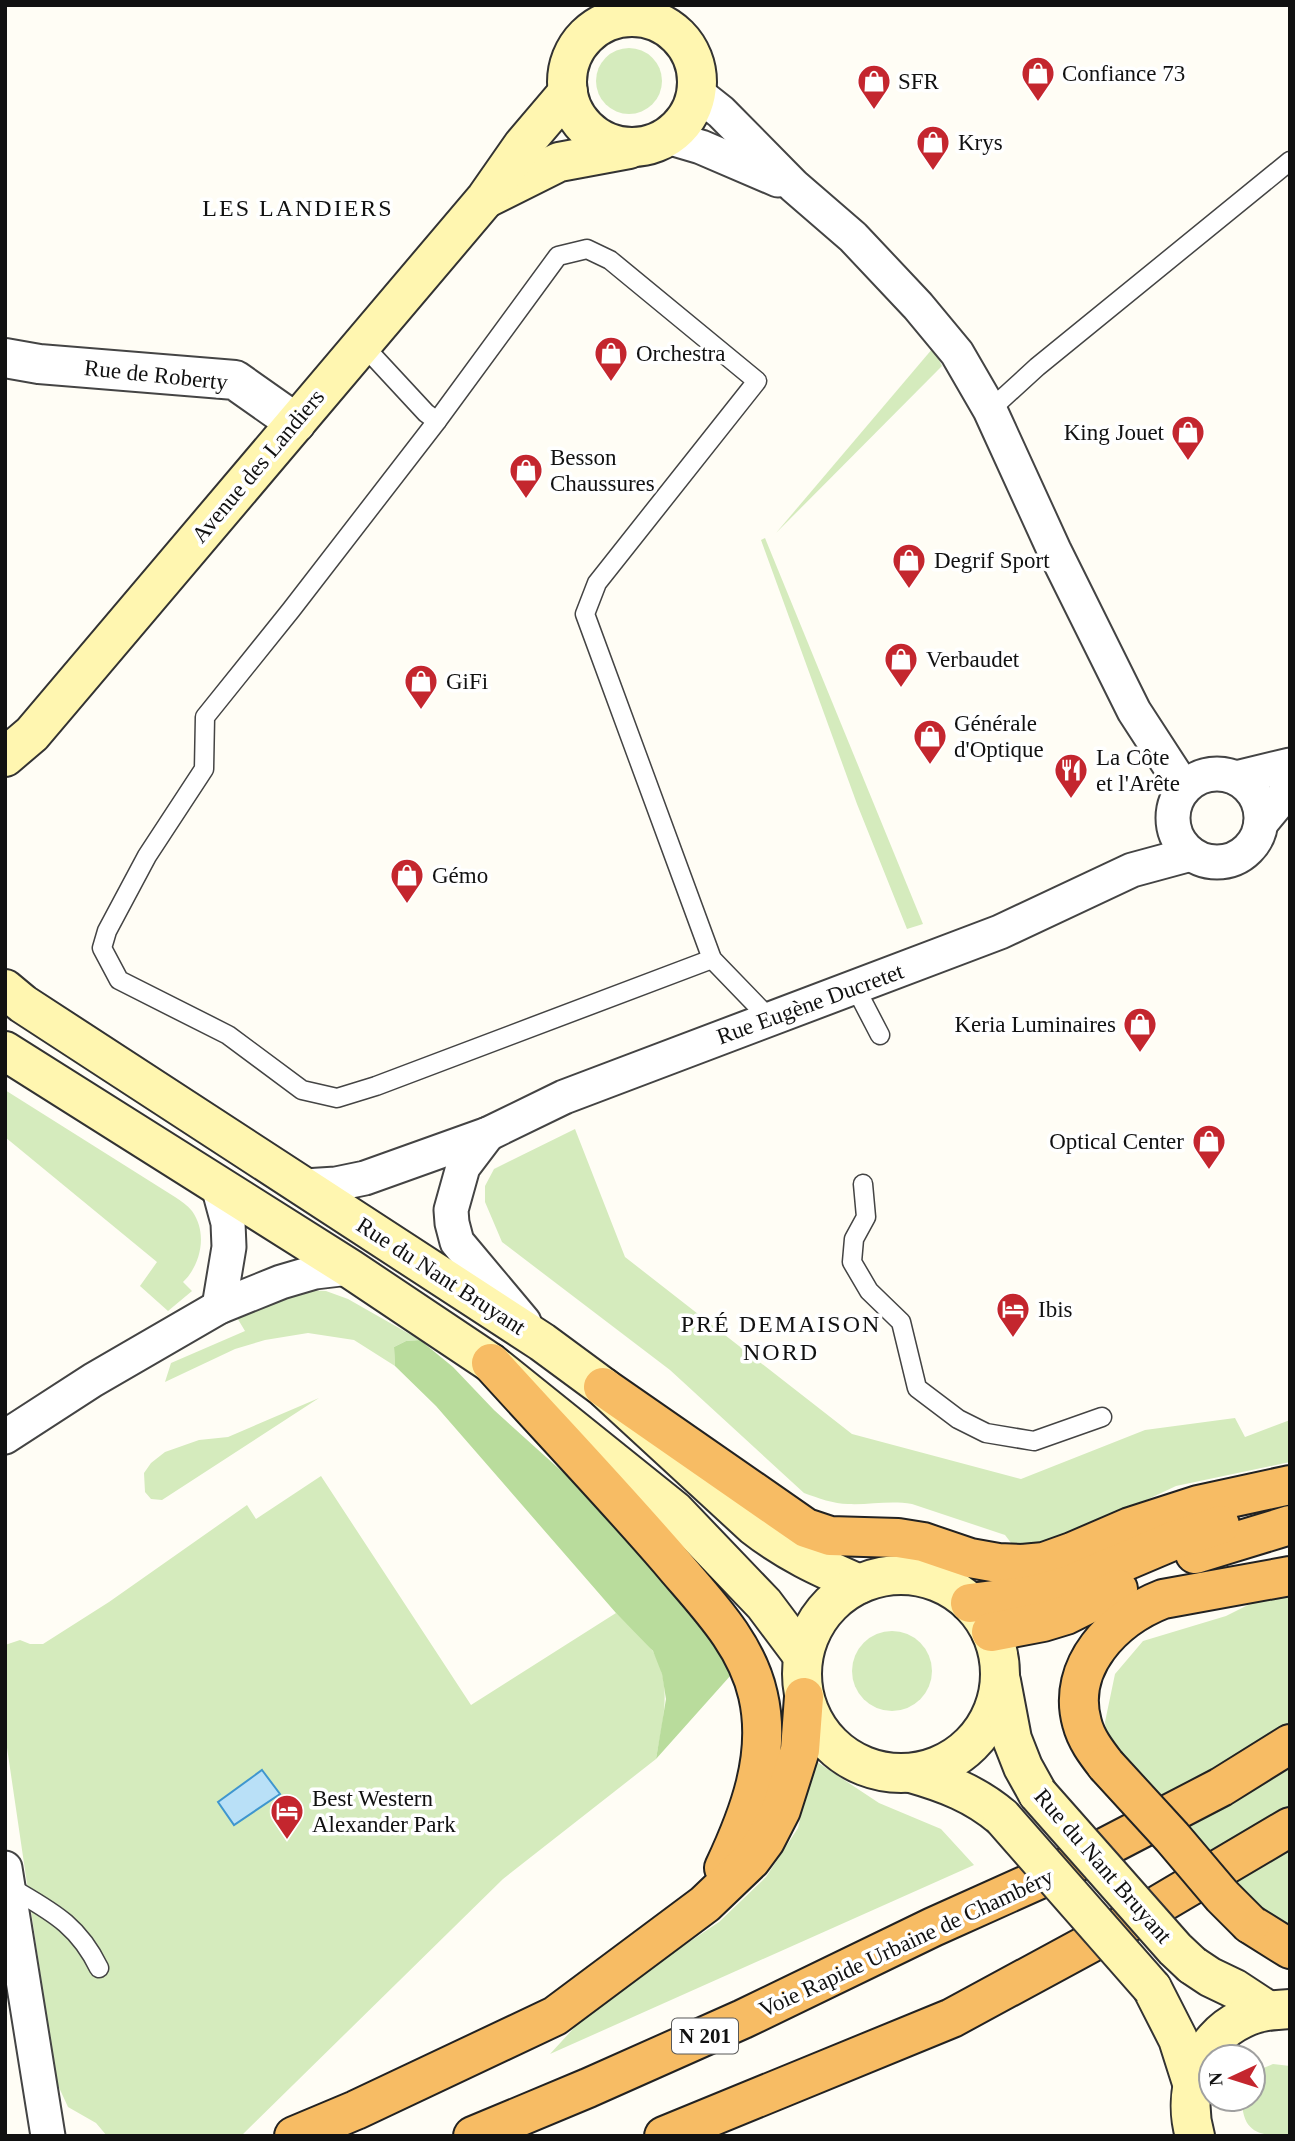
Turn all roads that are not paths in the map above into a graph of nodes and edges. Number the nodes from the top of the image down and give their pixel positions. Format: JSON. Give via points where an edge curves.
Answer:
{"nodes":[{"id":1,"x":688,"y":5,"type":"edge"},
{"id":2,"x":637,"y":11,"type":"edge"},
{"id":3,"x":694,"y":75,"type":"junction"},
{"id":4,"x":568,"y":92,"type":"junction"},
{"id":5,"x":656,"y":141,"type":"junction"},
{"id":6,"x":1290,"y":161,"type":"edge"},
{"id":7,"x":794,"y":186,"type":"junction"},
{"id":8,"x":486,"y":198,"type":"junction"},
{"id":9,"x":362,"y":344,"type":"junction"},
{"id":10,"x":5,"y":358,"type":"edge"},
{"id":11,"x":990,"y":410,"type":"junction"},
{"id":12,"x":437,"y":421,"type":"junction"},
{"id":13,"x":296,"y":423,"type":"junction"},
{"id":14,"x":18,"y":746,"type":"edge"},
{"id":15,"x":1290,"y":765,"type":"edge"},
{"id":16,"x":1236,"y":778,"type":"junction"},
{"id":17,"x":5,"y":782,"type":"edge"},
{"id":18,"x":1290,"y":788,"type":"edge"},
{"id":19,"x":1178,"y":804,"type":"junction"},
{"id":20,"x":1261,"y":823,"type":"junction"},
{"id":21,"x":1191,"y":854,"type":"junction"},
{"id":22,"x":1132,"y":870,"type":"junction"},
{"id":23,"x":712,"y":959,"type":"junction"},
{"id":24,"x":855,"y":987,"type":"junction"},
{"id":25,"x":5,"y":989,"type":"edge"},
{"id":26,"x":769,"y":1018,"type":"junction"},
{"id":27,"x":880,"y":1035,"type":"dead end"},
{"id":28,"x":5,"y":1051,"type":"edge"},
{"id":29,"x":488,"y":1134,"type":"junction"},
{"id":30,"x":863,"y":1184,"type":"dead end"},
{"id":31,"x":218,"y":1186,"type":"junction"},
{"id":32,"x":304,"y":1186,"type":"junction"},
{"id":33,"x":349,"y":1268,"type":"junction"},
{"id":34,"x":219,"y":1307,"type":"junction"},
{"id":35,"x":542,"y":1342,"type":"junction"},
{"id":36,"x":491,"y":1363,"type":"junction"},
{"id":37,"x":603,"y":1387,"type":"junction"},
{"id":38,"x":1102,"y":1417,"type":"dead end"},
{"id":39,"x":5,"y":1437,"type":"edge"},
{"id":40,"x":1290,"y":1485,"type":"edge"},
{"id":41,"x":1290,"y":1507,"type":"edge"},
{"id":42,"x":1290,"y":1525,"type":"edge"},
{"id":43,"x":1290,"y":1576,"type":"edge"},
{"id":44,"x":859,"y":1584,"type":"junction"},
{"id":45,"x":980,"y":1617,"type":"junction"},
{"id":46,"x":803,"y":1656,"type":"junction"},
{"id":47,"x":1000,"y":1676,"type":"junction"},
{"id":48,"x":804,"y":1697,"type":"junction"},
{"id":49,"x":1290,"y":1744,"type":"edge"},
{"id":50,"x":911,"y":1773,"type":"junction"},
{"id":51,"x":1290,"y":1827,"type":"edge"},
{"id":52,"x":7,"y":1877,"type":"edge"},
{"id":53,"x":705,"y":1904,"type":"junction"},
{"id":54,"x":1290,"y":1949,"type":"edge"},
{"id":55,"x":99,"y":1968,"type":"dead end"},
{"id":56,"x":1278,"y":2009,"type":"edge"},
{"id":57,"x":952,"y":2018,"type":"junction"},
{"id":58,"x":1192,"y":2083,"type":"junction"},
{"id":59,"x":48,"y":2136,"type":"edge"},
{"id":60,"x":294,"y":2136,"type":"edge"},
{"id":61,"x":473,"y":2136,"type":"edge"},
{"id":62,"x":664,"y":2136,"type":"edge"},
{"id":63,"x":715,"y":2136,"type":"edge"},
{"id":64,"x":1195,"y":2136,"type":"edge"}],
"edges":[{"from":1,"to":3,"type":"main road"},
{"from":2,"to":3,"type":"main road","via":[[667,26],[681,40]]},
{"from":2,"to":4,"type":"main road","via":[[599,25],[584,37],[573,52]]},
{"from":3,"to":5,"type":"main road","via":[[690,112],[677,130]]},
{"from":3,"to":7,"type":"street","via":[[721,112]]},
{"from":4,"to":5,"type":"main road","via":[[571,108],[593,135],[627,146]]},
{"from":4,"to":8,"type":"main road","name":"Avenue des Landiers"},
{"from":5,"to":7,"type":"street","via":[[701,147]]},
{"from":5,"to":8,"type":"main road","name":"Avenue des Landiers","via":[[559,162]]},
{"from":6,"to":11,"type":"lane"},
{"from":7,"to":11,"type":"street","via":[[853,237],[918,306],[957,353]]},
{"from":8,"to":9,"type":"main road","name":"Avenue des Landiers"},
{"from":9,"to":12,"type":"lane"},
{"from":9,"to":13,"type":"main road","name":"Avenue des Landiers"},
{"from":10,"to":13,"type":"street","name":"Rue de Roberty","via":[[235,380]]},
{"from":11,"to":19,"type":"street"},
{"from":12,"to":23,"type":"lane","via":[[558,256],[587,249],[610,260],[757,381],[597,583],[585,614]]},
{"from":12,"to":23,"type":"lane","via":[[205,717],[204,769],[147,856],[102,948],[119,980],[228,1035],[302,1090],[337,1098]]},
{"from":13,"to":14,"type":"main road","name":"Avenue des Landiers"},
{"from":14,"to":17,"type":"main road","name":"Avenue des Landiers"},
{"from":15,"to":16,"type":"street"},
{"from":16,"to":19,"type":"street","via":[[1211,775],[1197,779]]},
{"from":16,"to":20,"type":"street","via":[[1255,797]]},
{"from":18,"to":20,"type":"street"},
{"from":19,"to":21,"type":"street","via":[[1175,832]]},
{"from":19,"to":22,"type":"street","name":"Rue Eugène Ducretet"},
{"from":20,"to":21,"type":"street","via":[[1249,848],[1227,862],[1214,863]]},
{"from":21,"to":22,"type":"street","name":"Rue Eugène Ducretet"},
{"from":22,"to":24,"type":"street","name":"Rue Eugène Ducretet","via":[[1000,932]]},
{"from":23,"to":26,"type":"lane"},
{"from":24,"to":26,"type":"street","name":"Rue Eugène Ducretet"},
{"from":24,"to":27,"type":"lane"},
{"from":25,"to":32,"type":"main road","name":"Rue du Nant Bruyant"},
{"from":26,"to":29,"type":"street","name":"Rue Eugène Ducretet","via":[[565,1097]]},
{"from":28,"to":31,"type":"main road","name":"Rue du Nant Bruyant"},
{"from":29,"to":32,"type":"street","name":"Rue Eugène Ducretet","via":[[365,1178]]},
{"from":29,"to":35,"type":"street","name":"Rue Eugène Ducretet","via":[[463,1167],[452,1223],[457,1242]]},
{"from":30,"to":38,"type":"lane","via":[[866,1217],[854,1239],[852,1262],[869,1291],[901,1322],[917,1388],[958,1419],[986,1433],[1034,1441]]},
{"from":31,"to":33,"type":"main road","name":"Rue du Nant Bruyant"},
{"from":31,"to":34,"type":"street","via":[[229,1247]]},
{"from":32,"to":35,"type":"main road","name":"Rue du Nant Bruyant"},
{"from":33,"to":34,"type":"street","via":[[281,1282]]},
{"from":33,"to":36,"type":"main road","name":"Rue du Nant Bruyant"},
{"from":34,"to":39,"type":"street"},
{"from":35,"to":37,"type":"main road","name":"Rue du Nant Bruyant"},
{"from":36,"to":46,"type":"main road","name":"Rue du Nant Bruyant","via":[[674,1510],[764,1604]]},
{"from":36,"to":53,"type":"highway","via":[[637,1521],[719,1618],[752,1676],[762,1723],[756,1785],[738,1838]]},
{"from":37,"to":40,"type":"highway","via":[[806,1528],[830,1536],[923,1542],[998,1563],[1044,1562],[1198,1505]]},
{"from":37,"to":44,"type":"main road","name":"Rue du Nant Bruyant","via":[[778,1546]]},
{"from":41,"to":45,"type":"highway","via":[[1175,1540]]},
{"from":42,"to":45,"type":"highway","via":[[1179,1558],[1043,1622]]},
{"from":43,"to":54,"type":"highway","bridge":true,"via":[[1163,1599],[1130,1616],[1091,1657],[1080,1688],[1081,1722],[1106,1765],[1222,1896],[1251,1924]]},
{"from":44,"to":45,"type":"main road","via":[[882,1576],[929,1579],[951,1588]]},
{"from":44,"to":46,"type":"main road","via":[[822,1613]]},
{"from":45,"to":47,"type":"main road","via":[[996,1648]]},
{"from":46,"to":48,"type":"main road"},
{"from":47,"to":50,"type":"main road","via":[[995,1705],[983,1731],[939,1766]]},
{"from":47,"to":56,"type":"main road","name":"Rue du Nant Bruyant","bridge":true,"via":[[1012,1739],[1038,1794],[1192,1965]]},
{"from":48,"to":50,"type":"main road","via":[[824,1737],[842,1754],[887,1773]]},
{"from":48,"to":53,"type":"highway","via":[[800,1750],[781,1810],[751,1860]]},
{"from":49,"to":61,"type":"highway","name":"Voie Rapide Urbaine de Chambéry","number":"N 201","via":[[1221,1787],[1071,1866],[743,2019]]},
{"from":50,"to":58,"type":"main road","name":"Rue du Nant Bruyant","bridge":true,"via":[[970,1794],[1002,1817],[1152,1988],[1178,2039]]},
{"from":51,"to":57,"type":"highway","via":[[1131,1921]]},
{"from":52,"to":55,"type":"lane","via":[[66,1922],[89,1948]]},
{"from":52,"to":59,"type":"street"},
{"from":53,"to":60,"type":"highway","via":[[555,2016]]},
{"from":56,"to":58,"type":"main road","via":[[1241,2019],[1219,2035],[1202,2057]]},
{"from":57,"to":62,"type":"highway"},
{"from":57,"to":63,"type":"highway"},
{"from":58,"to":64,"type":"main road"}]}
